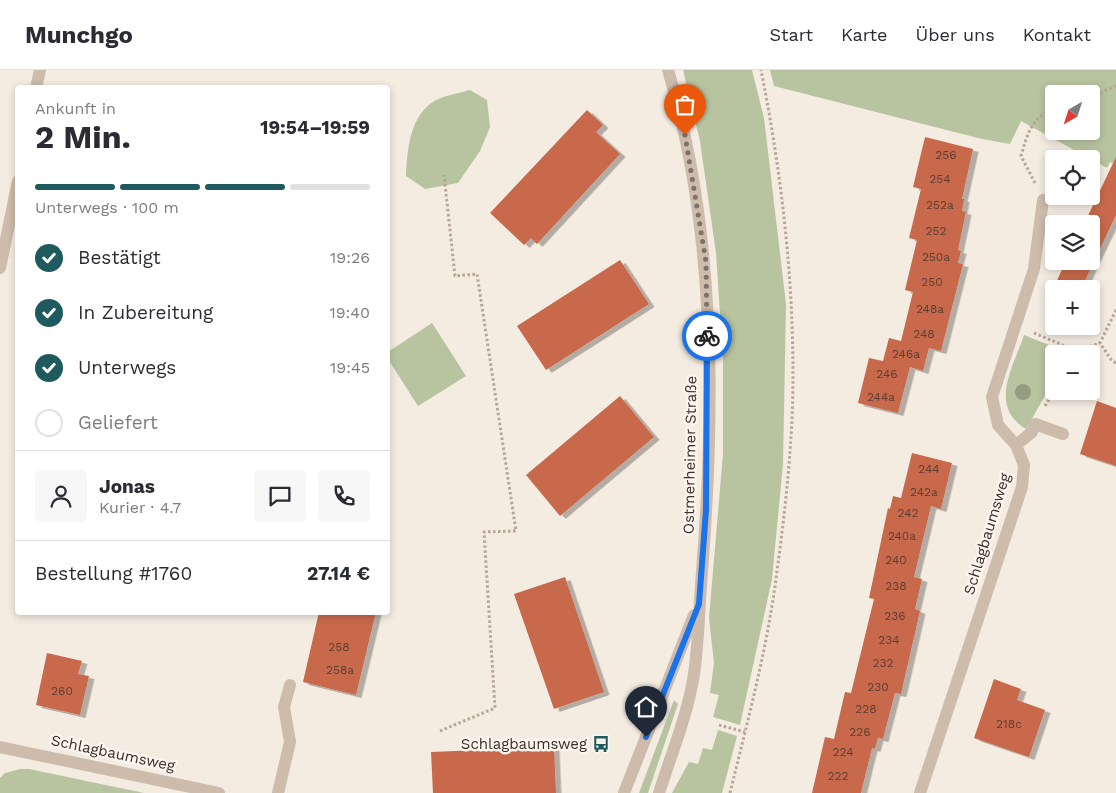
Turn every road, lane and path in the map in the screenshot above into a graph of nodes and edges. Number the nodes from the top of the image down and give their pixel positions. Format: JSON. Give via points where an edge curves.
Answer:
{"nodes":[{"id":1,"x":40,"y":70,"type":"edge"},
{"id":2,"x":668,"y":70,"type":"edge"},
{"id":3,"x":761,"y":70,"type":"edge"},
{"id":4,"x":37,"y":85,"type":"edge"},
{"id":5,"x":1116,"y":86,"type":"edge"},
{"id":6,"x":1100,"y":93,"type":"edge"},
{"id":7,"x":1045,"y":112,"type":"edge"},
{"id":8,"x":444,"y":175,"type":"dead end"},
{"id":9,"x":15,"y":196,"type":"edge"},
{"id":10,"x":1043,"y":200,"type":"joint"},
{"id":11,"x":0,"y":268,"type":"edge"},
{"id":12,"x":1116,"y":310,"type":"edge"},
{"id":13,"x":1015,"y":326,"type":"junction"},
{"id":14,"x":1100,"y":343,"type":"junction"},
{"id":15,"x":1060,"y":345,"type":"edge"},
{"id":16,"x":1095,"y":345,"type":"edge"},
{"id":17,"x":1116,"y":363,"type":"edge"},
{"id":18,"x":1063,"y":434,"type":"dead end"},
{"id":19,"x":1016,"y":445,"type":"junction"},
{"id":20,"x":699,"y":604,"type":"junction"},
{"id":21,"x":290,"y":685,"type":"dead end"},
{"id":22,"x":719,"y":725,"type":"dead end"},
{"id":23,"x":440,"y":731,"type":"dead end"},
{"id":24,"x":745,"y":732,"type":"junction"},
{"id":25,"x":0,"y":747,"type":"edge"},
{"id":26,"x":219,"y":793,"type":"edge"},
{"id":27,"x":278,"y":793,"type":"edge"},
{"id":28,"x":624,"y":793,"type":"edge"},
{"id":29,"x":659,"y":793,"type":"edge"},
{"id":30,"x":730,"y":793,"type":"edge"},
{"id":31,"x":920,"y":793,"type":"edge"}],
"edges":[{"from":1,"to":4,"type":"street"},
{"from":2,"to":20,"type":"street","name":"Ostmerheimer Straße","via":[[682,117],[706,262],[706,510]]},
{"from":3,"to":24,"type":"path","via":[[770,113],[790,284],[793,376],[788,463],[774,593]]},
{"from":5,"to":6,"type":"path"},
{"from":7,"to":10,"type":"path","via":[[1028,131],[1021,156]]},
{"from":8,"to":23,"type":"path","via":[[456,276],[478,274],[516,531],[484,532],[495,708]]},
{"from":9,"to":11,"type":"street"},
{"from":10,"to":13,"type":"street","name":"Schlagbaumsweg","via":[[1034,269]]},
{"from":12,"to":14,"type":"path"},
{"from":13,"to":15,"type":"path"},
{"from":13,"to":19,"type":"street","name":"Schlagbaumsweg","via":[[992,397],[998,425]]},
{"from":14,"to":16,"type":"path"},
{"from":14,"to":17,"type":"path"},
{"from":18,"to":19,"type":"street","via":[[1035,424],[1032,432]]},
{"from":19,"to":31,"type":"street","name":"Schlagbaumsweg","via":[[1024,465],[1022,487]]},
{"from":20,"to":28,"type":"street","name":"Ostmerheimer Straße"},
{"from":20,"to":29,"type":"street","name":"Ostmerheimer Straße","via":[[694,675]]},
{"from":21,"to":27,"type":"street","via":[[284,706],[290,742]]},
{"from":22,"to":24,"type":"path"},
{"from":24,"to":30,"type":"path"},
{"from":25,"to":26,"type":"street","name":"Schlagbaumsweg"}]}
